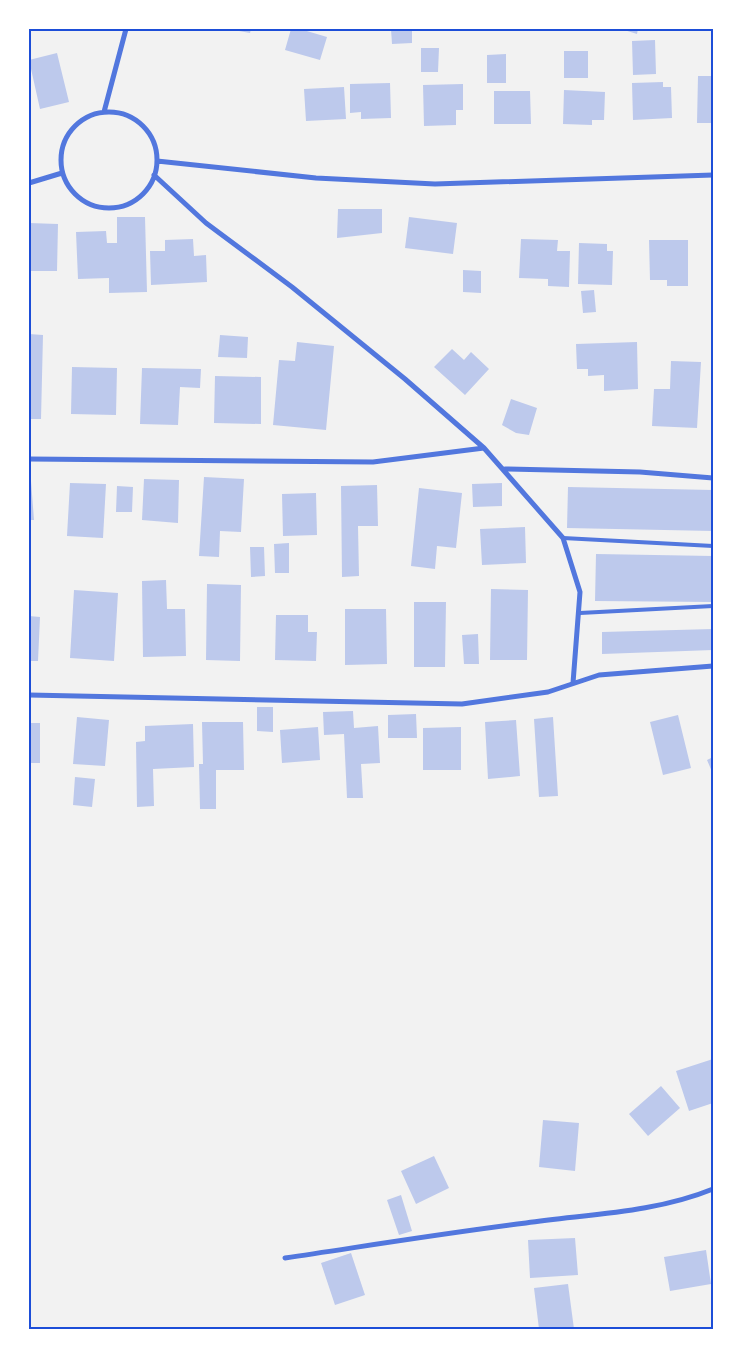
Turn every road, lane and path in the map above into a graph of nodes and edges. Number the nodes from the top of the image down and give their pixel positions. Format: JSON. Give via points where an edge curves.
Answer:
{"nodes":[{"id":1,"x":126,"y":29,"type":"edge"},
{"id":2,"x":104,"y":112,"type":"junction"},
{"id":3,"x":157,"y":161,"type":"junction"},
{"id":4,"x":62,"y":173,"type":"junction"},
{"id":5,"x":154,"y":175,"type":"junction"},
{"id":6,"x":713,"y":175,"type":"edge"},
{"id":7,"x":29,"y":183,"type":"edge"},
{"id":8,"x":484,"y":448,"type":"junction"},
{"id":9,"x":29,"y":459,"type":"edge"},
{"id":10,"x":505,"y":470,"type":"junction"},
{"id":11,"x":713,"y":478,"type":"edge"},
{"id":12,"x":563,"y":538,"type":"junction"},
{"id":13,"x":713,"y":546,"type":"edge"},
{"id":14,"x":713,"y":606,"type":"edge"},
{"id":15,"x":580,"y":613,"type":"junction"},
{"id":16,"x":713,"y":666,"type":"edge"},
{"id":17,"x":573,"y":682,"type":"junction"},
{"id":18,"x":29,"y":696,"type":"edge"},
{"id":19,"x":713,"y":1189,"type":"edge"},
{"id":20,"x":285,"y":1258,"type":"dead end"}],
"edges":[{"from":1,"to":2,"type":"street"},
{"from":2,"to":3,"type":"street","via":[[120,113],[135,119],[147,130]]},
{"from":2,"to":4,"type":"street","via":[[78,123],[69,133],[63,146]]},
{"from":3,"to":5,"type":"street"},
{"from":3,"to":6,"type":"street","via":[[316,178],[435,184]]},
{"from":4,"to":5,"type":"street","via":[[79,198],[107,208],[122,206],[136,199],[147,189]]},
{"from":4,"to":7,"type":"street"},
{"from":5,"to":8,"type":"street","via":[[206,223],[292,287]]},
{"from":8,"to":9,"type":"street","via":[[373,462]]},
{"from":8,"to":10,"type":"street"},
{"from":10,"to":11,"type":"street","via":[[640,472]]},
{"from":10,"to":12,"type":"street"},
{"from":12,"to":13,"type":"lane"},
{"from":12,"to":15,"type":"street","via":[[580,592]]},
{"from":14,"to":15,"type":"lane"},
{"from":15,"to":17,"type":"street"},
{"from":16,"to":17,"type":"street","via":[[599,674]]},
{"from":17,"to":18,"type":"street","via":[[548,692],[462,704]]},
{"from":19,"to":20,"type":"street","via":[[612,1214],[529,1222]]}]}
